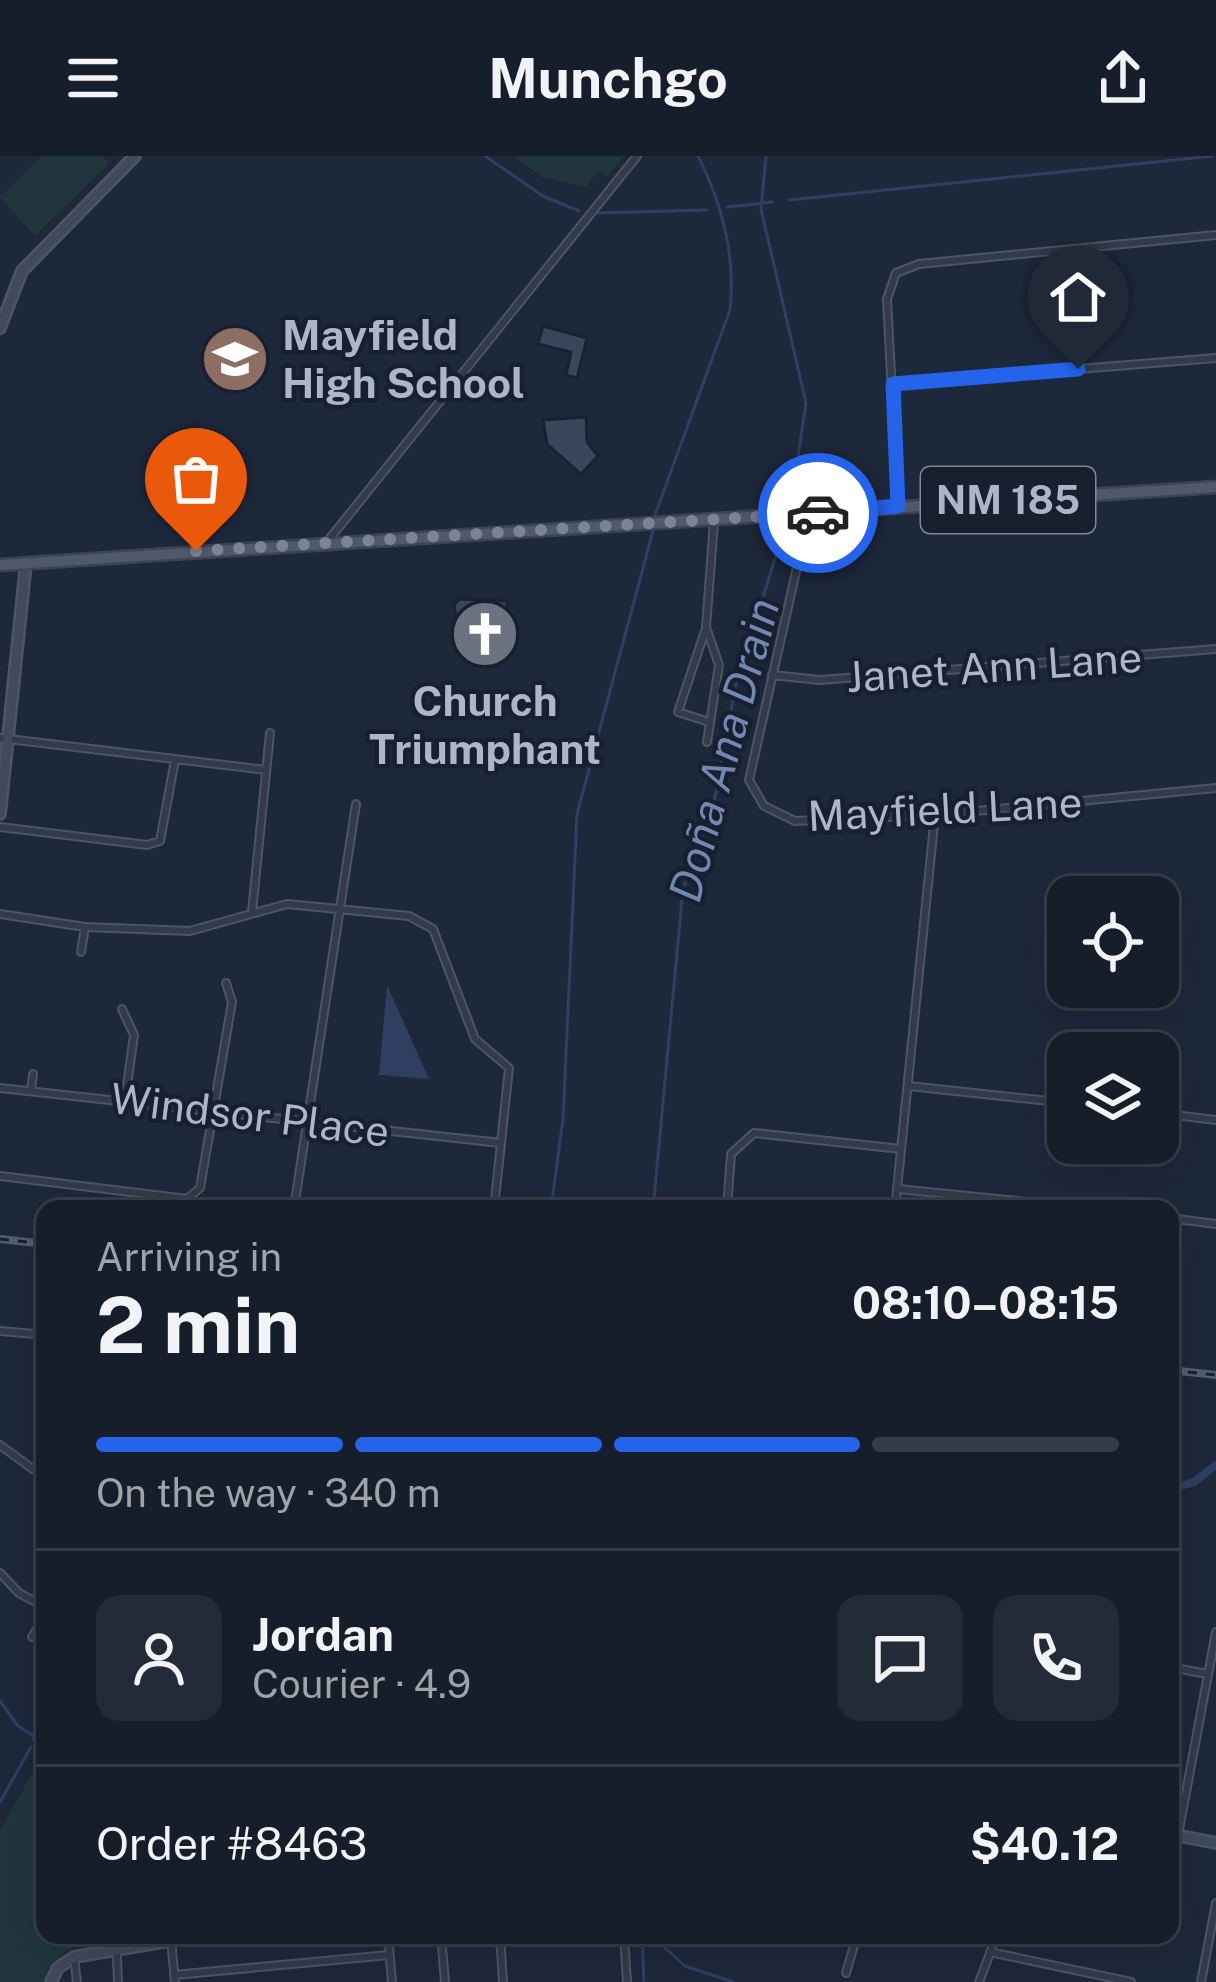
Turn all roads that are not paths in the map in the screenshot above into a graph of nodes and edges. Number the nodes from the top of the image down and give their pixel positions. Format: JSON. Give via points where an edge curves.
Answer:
{"nodes":[{"id":1,"x":134,"y":156,"type":"edge"},
{"id":2,"x":638,"y":156,"type":"edge"},
{"id":3,"x":1216,"y":235,"type":"edge"},
{"id":4,"x":0,"y":328,"type":"edge"},
{"id":5,"x":1216,"y":358,"type":"edge"},
{"id":6,"x":893,"y":384,"type":"junction"},
{"id":7,"x":1216,"y":487,"type":"edge"},
{"id":8,"x":898,"y":506,"type":"junction"},
{"id":9,"x":805,"y":514,"type":"junction"},
{"id":10,"x":714,"y":519,"type":"junction"},
{"id":11,"x":327,"y":542,"type":"junction"},
{"id":12,"x":26,"y":562,"type":"junction"},
{"id":13,"x":0,"y":565,"type":"edge"},
{"id":14,"x":706,"y":627,"type":"junction"},
{"id":15,"x":1216,"y":650,"type":"edge"},
{"id":16,"x":772,"y":675,"type":"junction"},
{"id":17,"x":710,"y":723,"type":"junction"},
{"id":18,"x":270,"y":734,"type":"dead end"},
{"id":19,"x":4,"y":739,"type":"edge"},
{"id":20,"x":707,"y":742,"type":"dead end"},
{"id":21,"x":175,"y":760,"type":"junction"},
{"id":22,"x":266,"y":770,"type":"junction"},
{"id":23,"x":1216,"y":788,"type":"edge"},
{"id":24,"x":356,"y":804,"type":"dead end"},
{"id":25,"x":0,"y":814,"type":"edge"},
{"id":26,"x":935,"y":815,"type":"junction"},
{"id":27,"x":0,"y":827,"type":"edge"},
{"id":28,"x":340,"y":911,"type":"junction"},
{"id":29,"x":252,"y":912,"type":"junction"},
{"id":30,"x":0,"y":914,"type":"edge"},
{"id":31,"x":86,"y":927,"type":"junction"},
{"id":32,"x":81,"y":952,"type":"dead end"},
{"id":33,"x":226,"y":983,"type":"dead end"},
{"id":34,"x":122,"y":1009,"type":"dead end"},
{"id":35,"x":33,"y":1075,"type":"dead end"},
{"id":36,"x":909,"y":1086,"type":"junction"},
{"id":37,"x":0,"y":1088,"type":"edge"},
{"id":38,"x":31,"y":1090,"type":"junction"},
{"id":39,"x":125,"y":1100,"type":"junction"},
{"id":40,"x":1047,"y":1101,"type":"edge"},
{"id":41,"x":214,"y":1110,"type":"junction"},
{"id":42,"x":1179,"y":1116,"type":"edge"},
{"id":43,"x":1216,"y":1120,"type":"edge"},
{"id":44,"x":308,"y":1123,"type":"junction"},
{"id":45,"x":501,"y":1143,"type":"junction"},
{"id":46,"x":902,"y":1149,"type":"junction"},
{"id":47,"x":0,"y":1176,"type":"edge"},
{"id":48,"x":898,"y":1189,"type":"junction"},
{"id":49,"x":299,"y":1200,"type":"edge"},
{"id":50,"x":495,"y":1200,"type":"edge"},
{"id":51,"x":728,"y":1200,"type":"edge"},
{"id":52,"x":897,"y":1200,"type":"edge"},
{"id":53,"x":1007,"y":1200,"type":"edge"},
{"id":54,"x":1179,"y":1219,"type":"edge"},
{"id":55,"x":1216,"y":1224,"type":"edge"},
{"id":56,"x":0,"y":1330,"type":"edge"},
{"id":57,"x":36,"y":1334,"type":"edge"},
{"id":58,"x":0,"y":1445,"type":"edge"},
{"id":59,"x":36,"y":1471,"type":"edge"},
{"id":60,"x":0,"y":1573,"type":"edge"},
{"id":61,"x":36,"y":1605,"type":"edge"},
{"id":62,"x":36,"y":1629,"type":"edge"},
{"id":63,"x":1216,"y":1632,"type":"edge"},
{"id":64,"x":32,"y":1637,"type":"dead end"},
{"id":65,"x":1179,"y":1669,"type":"edge"},
{"id":66,"x":1207,"y":1674,"type":"junction"},
{"id":67,"x":1179,"y":1810,"type":"edge"},
{"id":68,"x":1179,"y":1835,"type":"edge"},
{"id":69,"x":1216,"y":1843,"type":"edge"},
{"id":70,"x":1216,"y":1903,"type":"edge"},
{"id":71,"x":108,"y":1944,"type":"edge"},
{"id":72,"x":116,"y":1944,"type":"edge"},
{"id":73,"x":171,"y":1944,"type":"edge"},
{"id":74,"x":388,"y":1944,"type":"edge"},
{"id":75,"x":442,"y":1944,"type":"edge"},
{"id":76,"x":501,"y":1944,"type":"edge"},
{"id":77,"x":625,"y":1944,"type":"edge"},
{"id":78,"x":854,"y":1944,"type":"edge"},
{"id":79,"x":993,"y":1944,"type":"edge"},
{"id":80,"x":990,"y":1952,"type":"junction"},
{"id":81,"x":389,"y":1955,"type":"junction"},
{"id":82,"x":74,"y":1957,"type":"junction"},
{"id":83,"x":846,"y":1973,"type":"dead end"},
{"id":84,"x":174,"y":1979,"type":"edge"},
{"id":85,"x":51,"y":1982,"type":"edge"},
{"id":86,"x":77,"y":1982,"type":"edge"},
{"id":87,"x":118,"y":1982,"type":"edge"},
{"id":88,"x":392,"y":1982,"type":"edge"},
{"id":89,"x":446,"y":1982,"type":"edge"},
{"id":90,"x":503,"y":1982,"type":"edge"},
{"id":91,"x":627,"y":1982,"type":"edge"},
{"id":92,"x":979,"y":1982,"type":"edge"},
{"id":93,"x":1131,"y":1982,"type":"edge"},
{"id":94,"x":1201,"y":1982,"type":"edge"}],
"edges":[{"from":1,"to":4,"type":"street","via":[[22,271]]},
{"from":2,"to":11,"type":"street"},
{"from":3,"to":6,"type":"street","via":[[919,264],[896,273],[887,299]]},
{"from":5,"to":6,"type":"street"},
{"from":6,"to":8,"type":"street"},
{"from":7,"to":8,"type":"main road","number":"NM 185"},
{"from":8,"to":9,"type":"main road","number":"NM 185"},
{"from":9,"to":10,"type":"main road","number":"NM 185"},
{"from":9,"to":16,"type":"street","name":"Mayfield Lane"},
{"from":10,"to":11,"type":"main road","number":"NM 185"},
{"from":10,"to":14,"type":"street"},
{"from":11,"to":12,"type":"main road","number":"NM 185"},
{"from":12,"to":13,"type":"main road","number":"NM 185"},
{"from":12,"to":19,"type":"street"},
{"from":14,"to":17,"type":"street","via":[[719,665]]},
{"from":14,"to":17,"type":"street","via":[[677,712]]},
{"from":15,"to":16,"type":"street","name":"Janet Ann Lane","via":[[820,680]]},
{"from":16,"to":26,"type":"street","name":"Mayfield Lane","via":[[748,780],[764,806],[795,821]]},
{"from":17,"to":20,"type":"street"},
{"from":18,"to":22,"type":"street"},
{"from":19,"to":21,"type":"street"},
{"from":19,"to":25,"type":"street"},
{"from":21,"to":22,"type":"street"},
{"from":21,"to":27,"type":"street","via":[[160,841]]},
{"from":22,"to":29,"type":"street"},
{"from":23,"to":26,"type":"street","name":"Mayfield Lane"},
{"from":24,"to":28,"type":"street"},
{"from":26,"to":36,"type":"street"},
{"from":28,"to":29,"type":"street","via":[[287,904]]},
{"from":28,"to":44,"type":"street"},
{"from":28,"to":45,"type":"street","via":[[409,916],[433,929],[475,1039],[509,1068]]},
{"from":29,"to":31,"type":"street","via":[[190,931]]},
{"from":30,"to":31,"type":"street"},
{"from":31,"to":32,"type":"street"},
{"from":33,"to":41,"type":"street","via":[[232,1002]]},
{"from":34,"to":39,"type":"street","via":[[134,1035]]},
{"from":35,"to":38,"type":"street"},
{"from":36,"to":40,"type":"street"},
{"from":36,"to":46,"type":"street"},
{"from":37,"to":38,"type":"street","name":"Windsor Place"},
{"from":38,"to":39,"type":"street","name":"Windsor Place"},
{"from":39,"to":41,"type":"street","name":"Windsor Place"},
{"from":41,"to":44,"type":"street","name":"Windsor Place"},
{"from":41,"to":47,"type":"street","via":[[200,1188],[188,1198]]},
{"from":42,"to":43,"type":"street"},
{"from":44,"to":45,"type":"street","name":"Windsor Place"},
{"from":44,"to":49,"type":"street"},
{"from":45,"to":50,"type":"street"},
{"from":46,"to":48,"type":"street"},
{"from":46,"to":51,"type":"street","via":[[754,1133],[731,1154]]},
{"from":48,"to":52,"type":"street"},
{"from":48,"to":53,"type":"street"},
{"from":54,"to":55,"type":"street"},
{"from":56,"to":57,"type":"street"},
{"from":58,"to":59,"type":"street"},
{"from":60,"to":61,"type":"street"},
{"from":62,"to":64,"type":"street"},
{"from":63,"to":66,"type":"street"},
{"from":65,"to":66,"type":"street"},
{"from":66,"to":67,"type":"street"},
{"from":68,"to":69,"type":"street"},
{"from":70,"to":94,"type":"street"},
{"from":71,"to":82,"type":"street"},
{"from":72,"to":87,"type":"street"},
{"from":73,"to":84,"type":"street"},
{"from":74,"to":81,"type":"street"},
{"from":75,"to":89,"type":"street"},
{"from":76,"to":90,"type":"street"},
{"from":77,"to":91,"type":"street"},
{"from":78,"to":83,"type":"street"},
{"from":79,"to":80,"type":"street"},
{"from":80,"to":92,"type":"street"},
{"from":80,"to":93,"type":"street"},
{"from":81,"to":84,"type":"street"},
{"from":81,"to":88,"type":"street"},
{"from":82,"to":85,"type":"street"},
{"from":82,"to":86,"type":"street"}]}
